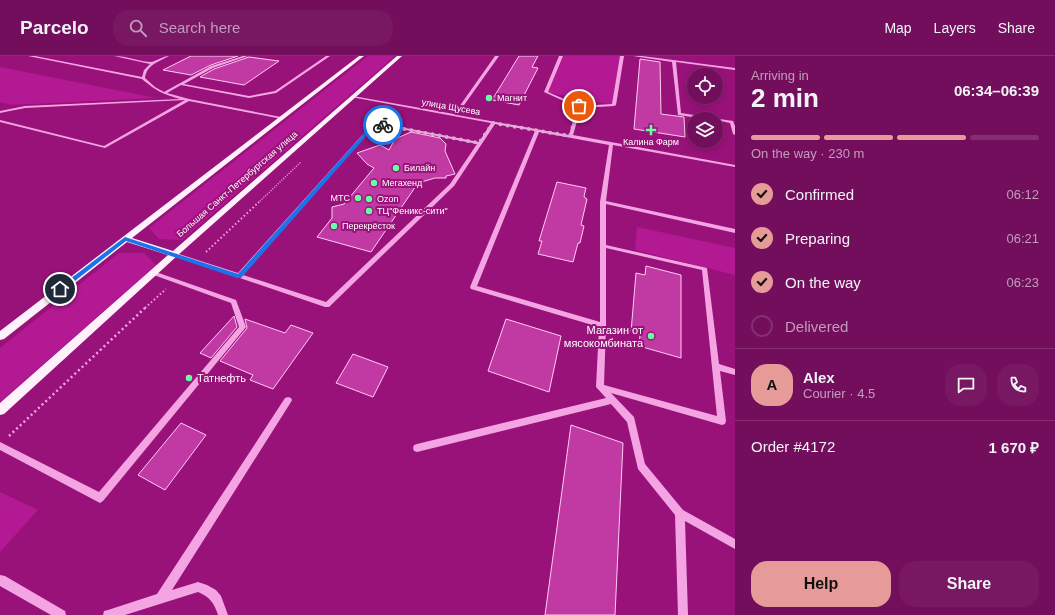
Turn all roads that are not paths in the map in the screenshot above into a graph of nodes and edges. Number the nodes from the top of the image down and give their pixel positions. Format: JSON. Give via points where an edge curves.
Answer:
{"nodes":[{"id":1,"x":30,"y":56,"type":"edge"},
{"id":2,"x":116,"y":56,"type":"edge"},
{"id":3,"x":167,"y":56,"type":"edge"},
{"id":4,"x":246,"y":56,"type":"edge"},
{"id":5,"x":328,"y":56,"type":"edge"},
{"id":6,"x":362,"y":56,"type":"edge"},
{"id":7,"x":400,"y":56,"type":"edge"},
{"id":8,"x":497,"y":56,"type":"edge"},
{"id":9,"x":561,"y":56,"type":"edge"},
{"id":10,"x":622,"y":56,"type":"edge"},
{"id":11,"x":634,"y":56,"type":"edge"},
{"id":12,"x":39,"y":57,"type":"edge"},
{"id":13,"x":674,"y":61,"type":"junction"},
{"id":14,"x":152,"y":63,"type":"junction"},
{"id":15,"x":735,"y":69,"type":"edge"},
{"id":16,"x":143,"y":78,"type":"junction"},
{"id":17,"x":181,"y":84,"type":"junction"},
{"id":18,"x":164,"y":93,"type":"junction"},
{"id":19,"x":353,"y":97,"type":"junction"},
{"id":20,"x":188,"y":100,"type":"junction"},
{"id":21,"x":579,"y":106,"type":"junction"},
{"id":22,"x":0,"y":112,"type":"edge"},
{"id":23,"x":687,"y":115,"type":"edge"},
{"id":24,"x":455,"y":116,"type":"junction"},
{"id":25,"x":282,"y":118,"type":"junction"},
{"id":26,"x":723,"y":120,"type":"edge"},
{"id":27,"x":0,"y":121,"type":"edge"},
{"id":28,"x":493,"y":123,"type":"junction"},
{"id":29,"x":537,"y":130,"type":"junction"},
{"id":30,"x":735,"y":134,"type":"edge"},
{"id":31,"x":570,"y":136,"type":"junction"},
{"id":32,"x":479,"y":143,"type":"junction"},
{"id":33,"x":611,"y":144,"type":"junction"},
{"id":34,"x":735,"y":166,"type":"edge"},
{"id":35,"x":603,"y":202,"type":"junction"},
{"id":36,"x":735,"y":231,"type":"edge"},
{"id":37,"x":125,"y":239,"type":"junction"},
{"id":38,"x":603,"y":246,"type":"junction"},
{"id":39,"x":174,"y":254,"type":"junction"},
{"id":40,"x":153,"y":273,"type":"junction"},
{"id":41,"x":239,"y":276,"type":"junction"},
{"id":42,"x":603,"y":326,"type":"junction"},
{"id":43,"x":0,"y":336,"type":"edge"},
{"id":44,"x":715,"y":366,"type":"junction"},
{"id":45,"x":735,"y":372,"type":"edge"},
{"id":46,"x":600,"y":387,"type":"junction"},
{"id":47,"x":288,"y":400,"type":"dead end"},
{"id":48,"x":612,"y":400,"type":"junction"},
{"id":49,"x":0,"y":410,"type":"edge"},
{"id":50,"x":0,"y":446,"type":"edge"},
{"id":51,"x":417,"y":448,"type":"dead end"},
{"id":52,"x":680,"y":513,"type":"junction"},
{"id":53,"x":735,"y":544,"type":"edge"},
{"id":54,"x":0,"y":581,"type":"edge"},
{"id":55,"x":160,"y":598,"type":"junction"},
{"id":56,"x":61,"y":615,"type":"edge"},
{"id":57,"x":108,"y":615,"type":"edge"},
{"id":58,"x":223,"y":615,"type":"edge"},
{"id":59,"x":683,"y":615,"type":"edge"}],
"edges":[{"from":1,"to":12,"type":"street"},
{"from":2,"to":14,"type":"street"},
{"from":3,"to":14,"type":"street"},
{"from":4,"to":17,"type":"street","via":[[212,67]]},
{"from":5,"to":17,"type":"street","via":[[276,92],[249,97]]},
{"from":6,"to":25,"type":"main road","name":"Большая Санкт-Петербургская улица"},
{"from":7,"to":19,"type":"main road","name":"Большая Санкт-Петербургская улица"},
{"from":8,"to":24,"type":"street"},
{"from":9,"to":21,"type":"street","via":[[546,92]]},
{"from":10,"to":21,"type":"street","via":[[614,105]]},
{"from":11,"to":13,"type":"street"},
{"from":12,"to":16,"type":"street"},
{"from":13,"to":15,"type":"street"},
{"from":13,"to":23,"type":"street","via":[[679,114]]},
{"from":14,"to":16,"type":"street","via":[[143,72]]},
{"from":16,"to":18,"type":"street"},
{"from":17,"to":18,"type":"street"},
{"from":18,"to":20,"type":"street"},
{"from":19,"to":24,"type":"street","name":"улица Щусева"},
{"from":19,"to":39,"type":"main road","name":"Большая Санкт-Петербургская улица"},
{"from":20,"to":22,"type":"street","via":[[25,107]]},
{"from":20,"to":25,"type":"street"},
{"from":20,"to":27,"type":"street","via":[[105,147]]},
{"from":21,"to":31,"type":"street"},
{"from":24,"to":28,"type":"street","name":"улица Щусева"},
{"from":25,"to":37,"type":"main road","name":"Большая Санкт-Петербургская улица"},
{"from":26,"to":30,"type":"street","via":[[732,122]]},
{"from":28,"to":29,"type":"street","name":"улица Щусева"},
{"from":28,"to":32,"type":"street"},
{"from":29,"to":31,"type":"street","name":"улица Щусева"},
{"from":29,"to":42,"type":"street","via":[[473,287]]},
{"from":31,"to":33,"type":"street","name":"улица Щусева"},
{"from":32,"to":41,"type":"street","via":[[376,123]]},
{"from":32,"to":41,"type":"street","via":[[452,185],[327,305]]},
{"from":33,"to":34,"type":"street","name":"улица Щусева"},
{"from":33,"to":35,"type":"street"},
{"from":35,"to":36,"type":"street"},
{"from":35,"to":38,"type":"street"},
{"from":37,"to":39,"type":"main road"},
{"from":37,"to":43,"type":"main road","name":"Большая Санкт-Петербургская улица"},
{"from":38,"to":42,"type":"street"},
{"from":38,"to":44,"type":"street","via":[[705,269]]},
{"from":39,"to":40,"type":"main road","name":"Большая Санкт-Петербургская улица"},
{"from":39,"to":41,"type":"street"},
{"from":40,"to":49,"type":"main road","name":"Большая Санкт-Петербургская улица"},
{"from":40,"to":50,"type":"street","via":[[234,302],[243,327],[100,498]]},
{"from":42,"to":46,"type":"street"},
{"from":44,"to":45,"type":"street"},
{"from":44,"to":46,"type":"street","via":[[722,421]]},
{"from":46,"to":48,"type":"street"},
{"from":47,"to":55,"type":"street"},
{"from":48,"to":51,"type":"street"},
{"from":48,"to":52,"type":"street","via":[[631,420],[641,466]]},
{"from":52,"to":53,"type":"street"},
{"from":52,"to":59,"type":"street"},
{"from":54,"to":56,"type":"street"},
{"from":55,"to":57,"type":"street"},
{"from":55,"to":58,"type":"street","via":[[198,587],[211,592],[217,599]]}]}
